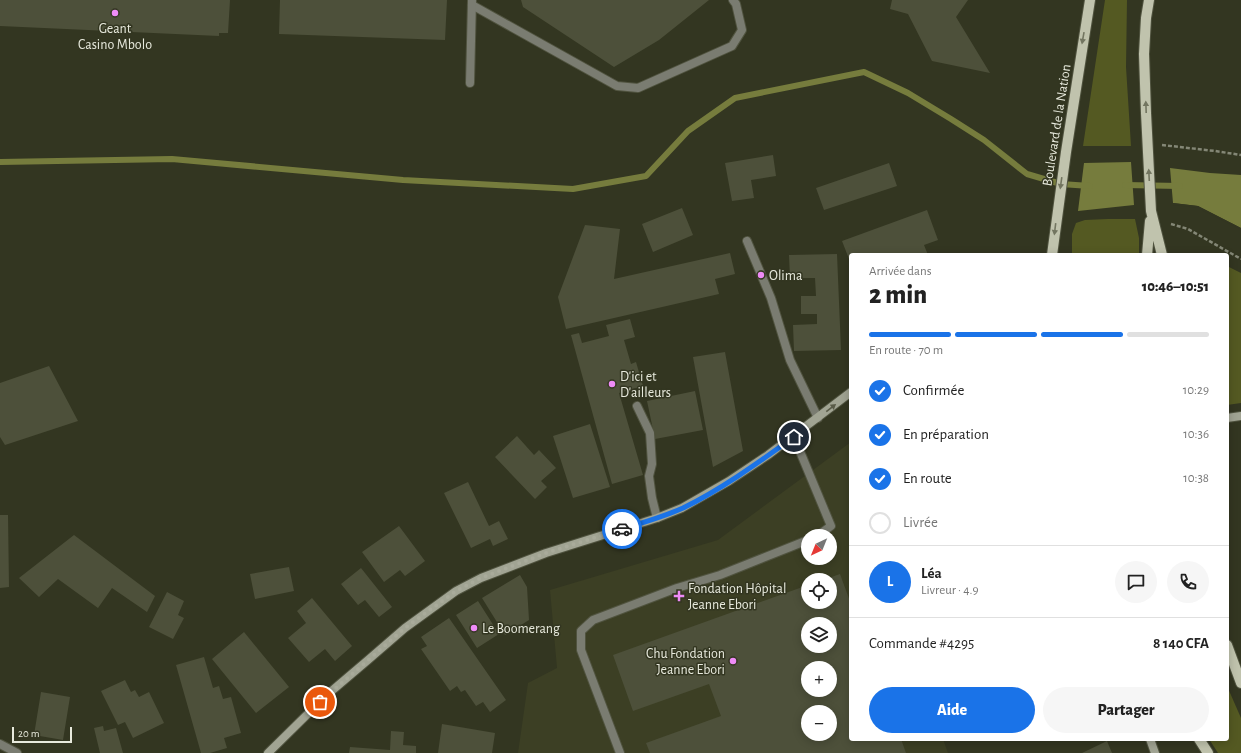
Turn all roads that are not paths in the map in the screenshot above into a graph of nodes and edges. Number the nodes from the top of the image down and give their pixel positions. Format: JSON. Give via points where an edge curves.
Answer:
{"nodes":[{"id":1,"x":732,"y":0,"type":"edge"},
{"id":2,"x":1090,"y":0,"type":"edge"},
{"id":3,"x":1142,"y":0,"type":"edge"},
{"id":4,"x":1149,"y":0,"type":"edge"},
{"id":5,"x":472,"y":3,"type":"edge"},
{"id":6,"x":1146,"y":18,"type":"junction"},
{"id":7,"x":470,"y":83,"type":"dead end"},
{"id":8,"x":1151,"y":207,"type":"junction"},
{"id":9,"x":747,"y":241,"type":"dead end"},
{"id":10,"x":1053,"y":244,"type":"junction"},
{"id":11,"x":1052,"y":253,"type":"edge"},
{"id":12,"x":1056,"y":253,"type":"edge"},
{"id":13,"x":1147,"y":253,"type":"edge"},
{"id":14,"x":1162,"y":253,"type":"edge"},
{"id":15,"x":849,"y":394,"type":"edge"},
{"id":16,"x":637,"y":406,"type":"dead end"},
{"id":17,"x":1241,"y":416,"type":"edge"},
{"id":18,"x":818,"y":418,"type":"junction"},
{"id":19,"x":1229,"y":418,"type":"edge"},
{"id":20,"x":794,"y":437,"type":"junction"},
{"id":21,"x":658,"y":518,"type":"junction"},
{"id":22,"x":827,"y":529,"type":"edge"},
{"id":23,"x":801,"y":543,"type":"edge"},
{"id":24,"x":1229,"y":650,"type":"edge"},
{"id":25,"x":1241,"y":683,"type":"edge"},
{"id":26,"x":1151,"y":741,"type":"edge"},
{"id":27,"x":1200,"y":741,"type":"edge"},
{"id":28,"x":0,"y":744,"type":"edge"},
{"id":29,"x":17,"y":753,"type":"edge"},
{"id":30,"x":268,"y":753,"type":"edge"},
{"id":31,"x":620,"y":753,"type":"edge"},
{"id":32,"x":1155,"y":753,"type":"edge"},
{"id":33,"x":1208,"y":753,"type":"edge"}],
"edges":[{"from":1,"to":5,"type":"street","via":[[736,4],[742,30],[732,46],[638,88],[617,86]]},
{"from":2,"to":10,"type":"main road","name":"Boulevard de la Nation","one_way":true},
{"from":3,"to":6,"type":"main road"},
{"from":4,"to":6,"type":"main road"},
{"from":5,"to":7,"type":"street"},
{"from":8,"to":6,"type":"main road","one_way":true,"via":[[1144,54]]},
{"from":8,"to":13,"type":"main road"},
{"from":8,"to":14,"type":"main road"},
{"from":9,"to":18,"type":"street","via":[[771,298],[790,360]]},
{"from":10,"to":11,"type":"main road","name":"Boulevard de la Nation"},
{"from":10,"to":12,"type":"main road"},
{"from":18,"to":15,"type":"main road","one_way":true},
{"from":16,"to":21,"type":"street","via":[[650,433],[652,464],[649,476]]},
{"from":17,"to":19,"type":"main road"},
{"from":18,"to":20,"type":"main road"},
{"from":20,"to":21,"type":"main road","via":[[723,485]]},
{"from":20,"to":22,"type":"street","via":[[831,526]]},
{"from":21,"to":30,"type":"main road","via":[[546,553],[481,578],[456,591],[405,628],[328,694]]},
{"from":23,"to":31,"type":"street","via":[[720,575],[677,588],[593,620],[581,631],[581,650]]},
{"from":24,"to":25,"type":"main road"},
{"from":26,"to":32,"type":"main road"},
{"from":27,"to":33,"type":"main road"},
{"from":28,"to":29,"type":"street"}]}
